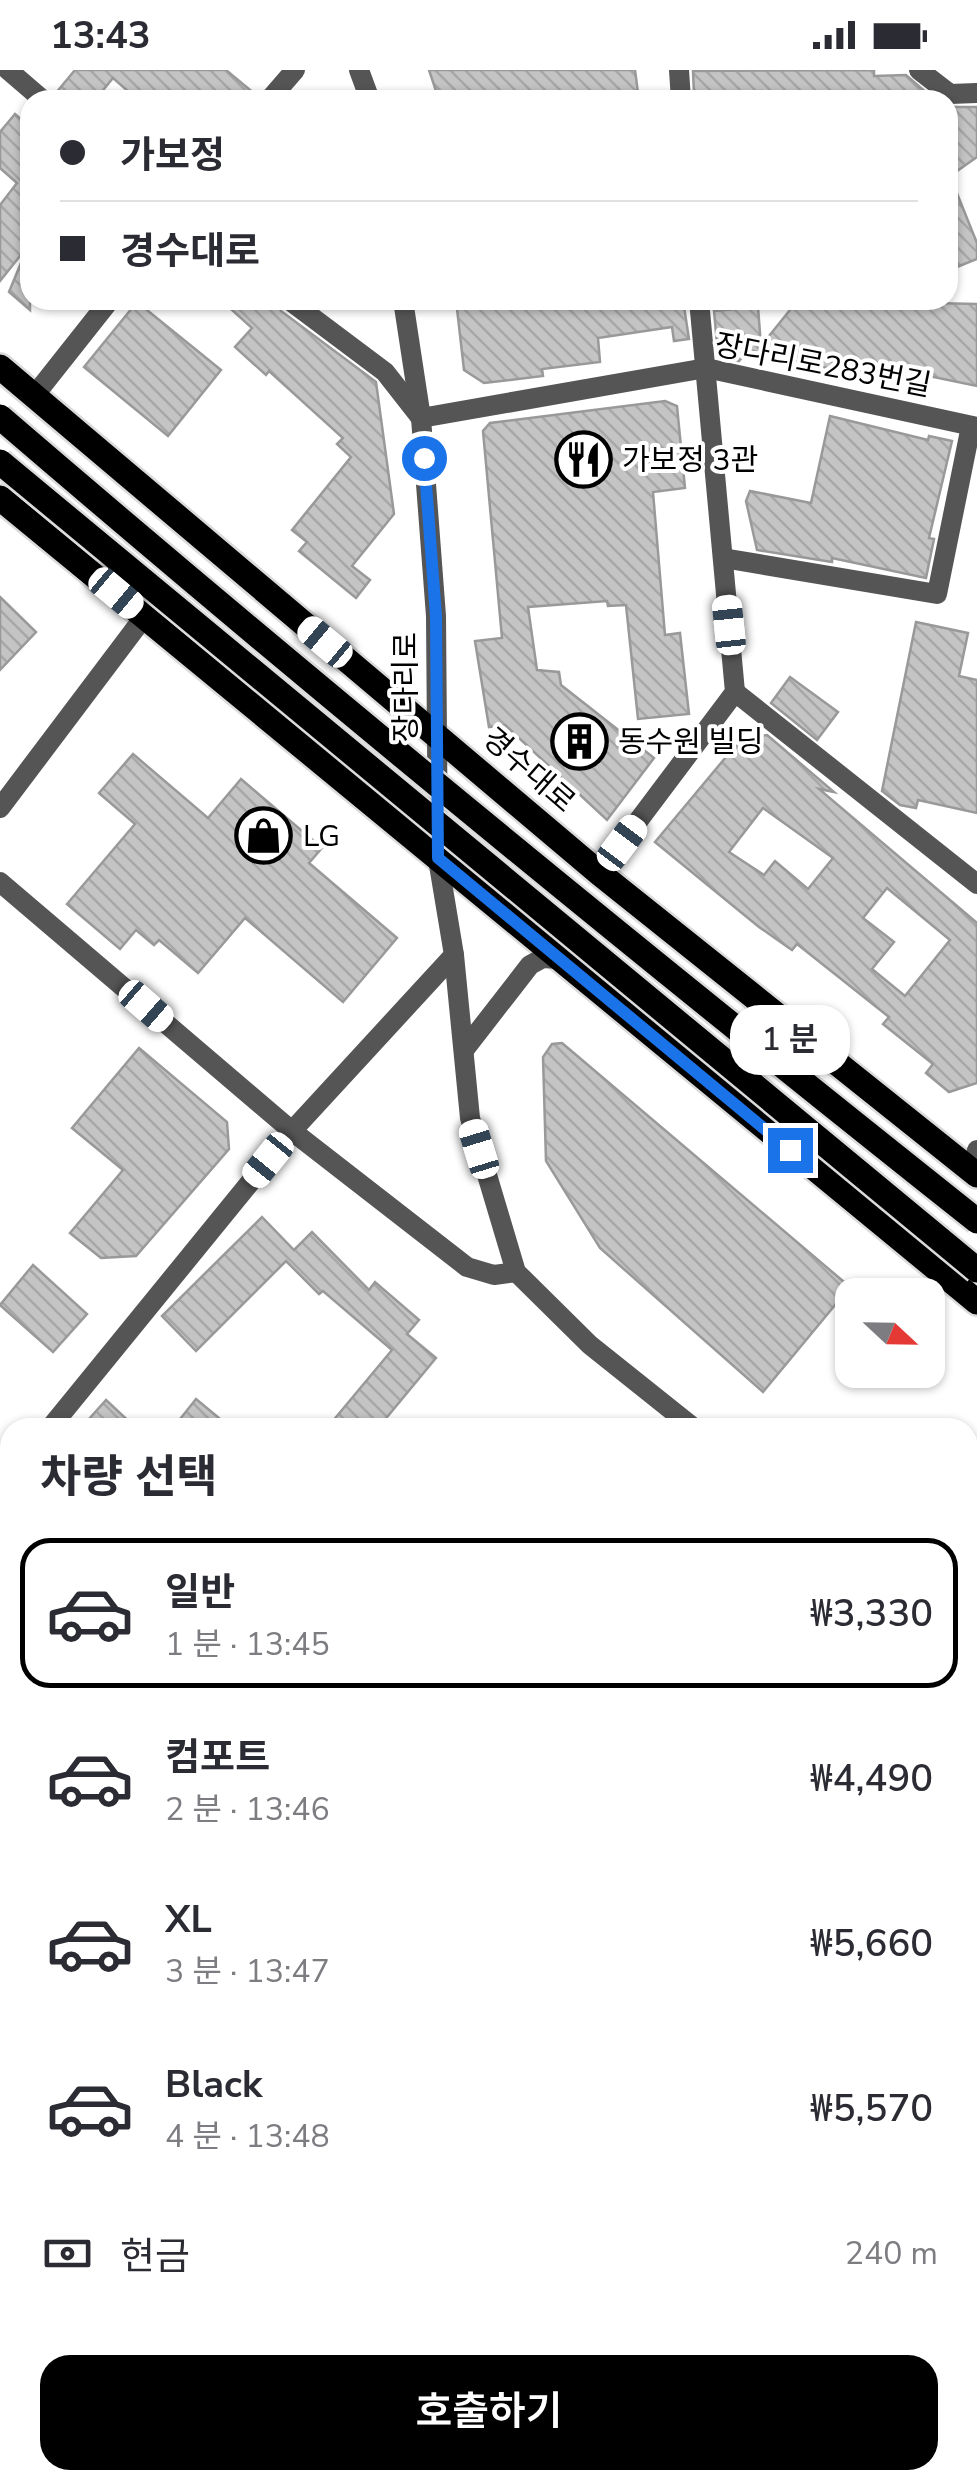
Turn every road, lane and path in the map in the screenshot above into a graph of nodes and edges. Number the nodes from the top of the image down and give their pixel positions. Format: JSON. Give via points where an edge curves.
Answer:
{"nodes":[{"id":1,"x":8,"y":70,"type":"edge"},
{"id":2,"x":295,"y":70,"type":"edge"},
{"id":3,"x":919,"y":70,"type":"edge"},
{"id":4,"x":31,"y":90,"type":"edge"},
{"id":5,"x":278,"y":90,"type":"edge"},
{"id":6,"x":945,"y":90,"type":"edge"},
{"id":7,"x":102,"y":310,"type":"edge"},
{"id":8,"x":303,"y":310,"type":"edge"},
{"id":9,"x":404,"y":310,"type":"edge"},
{"id":10,"x":701,"y":310,"type":"edge"},
{"id":11,"x":0,"y":367,"type":"edge"},
{"id":12,"x":706,"y":368,"type":"junction"},
{"id":13,"x":34,"y":396,"type":"junction"},
{"id":14,"x":0,"y":417,"type":"edge"},
{"id":15,"x":420,"y":418,"type":"junction"},
{"id":16,"x":974,"y":427,"type":"edge"},
{"id":17,"x":0,"y":462,"type":"edge"},
{"id":18,"x":0,"y":498,"type":"edge"},
{"id":19,"x":722,"y":558,"type":"junction"},
{"id":20,"x":144,"y":617,"type":"junction"},
{"id":21,"x":735,"y":692,"type":"junction"},
{"id":22,"x":436,"y":732,"type":"junction"},
{"id":23,"x":0,"y":808,"type":"edge"},
{"id":24,"x":438,"y":858,"type":"junction"},
{"id":25,"x":599,"y":873,"type":"junction"},
{"id":26,"x":0,"y":882,"type":"edge"},
{"id":27,"x":977,"y":884,"type":"edge"},
{"id":28,"x":454,"y":956,"type":"junction"},
{"id":29,"x":560,"y":959,"type":"junction"},
{"id":30,"x":464,"y":1050,"type":"junction"},
{"id":31,"x":292,"y":1131,"type":"junction"},
{"id":32,"x":975,"y":1165,"type":"edge"},
{"id":33,"x":977,"y":1221,"type":"edge"},
{"id":34,"x":977,"y":1270,"type":"edge"},
{"id":35,"x":516,"y":1272,"type":"junction"},
{"id":36,"x":977,"y":1302,"type":"edge"},
{"id":37,"x":58,"y":1418,"type":"edge"},
{"id":38,"x":681,"y":1418,"type":"edge"}],
"edges":[{"from":1,"to":4,"type":"street"},
{"from":2,"to":5,"type":"street"},
{"from":3,"to":6,"type":"street"},
{"from":7,"to":13,"type":"street"},
{"from":8,"to":15,"type":"street","via":[[385,372]]},
{"from":9,"to":15,"type":"street","name":"장다리로"},
{"from":10,"to":12,"type":"street"},
{"from":11,"to":13,"type":"main road","name":"경수대로"},
{"from":12,"to":15,"type":"street","name":"장다리로283번길"},
{"from":12,"to":16,"type":"street","name":"장다리로283번길"},
{"from":12,"to":19,"type":"street"},
{"from":13,"to":22,"type":"main road","name":"경수대로"},
{"from":14,"to":33,"type":"main road","bridge":true,"via":[[706,1006]]},
{"from":15,"to":22,"type":"street","name":"장다리로","via":[[436,616]]},
{"from":16,"to":19,"type":"street","via":[[937,594]]},
{"from":17,"to":34,"type":"main road","bridge":true},
{"from":18,"to":20,"type":"main road"},
{"from":19,"to":21,"type":"street"},
{"from":20,"to":23,"type":"street"},
{"from":20,"to":24,"type":"main road"},
{"from":21,"to":25,"type":"street"},
{"from":21,"to":27,"type":"street"},
{"from":22,"to":24,"type":"street","name":"장다리로"},
{"from":22,"to":25,"type":"main road","name":"경수대로"},
{"from":24,"to":28,"type":"street","name":"장다리로"},
{"from":24,"to":29,"type":"main road"},
{"from":25,"to":32,"type":"main road","name":"경수대로"},
{"from":26,"to":31,"type":"street"},
{"from":28,"to":30,"type":"street","name":"장다리로"},
{"from":28,"to":31,"type":"street"},
{"from":29,"to":30,"type":"street","via":[[530,965]]},
{"from":29,"to":36,"type":"main road"},
{"from":30,"to":35,"type":"street","name":"장다리로","via":[[470,1118]]},
{"from":31,"to":35,"type":"street","via":[[467,1267],[494,1275]]},
{"from":31,"to":37,"type":"street"},
{"from":35,"to":38,"type":"street","via":[[590,1345]]}]}
